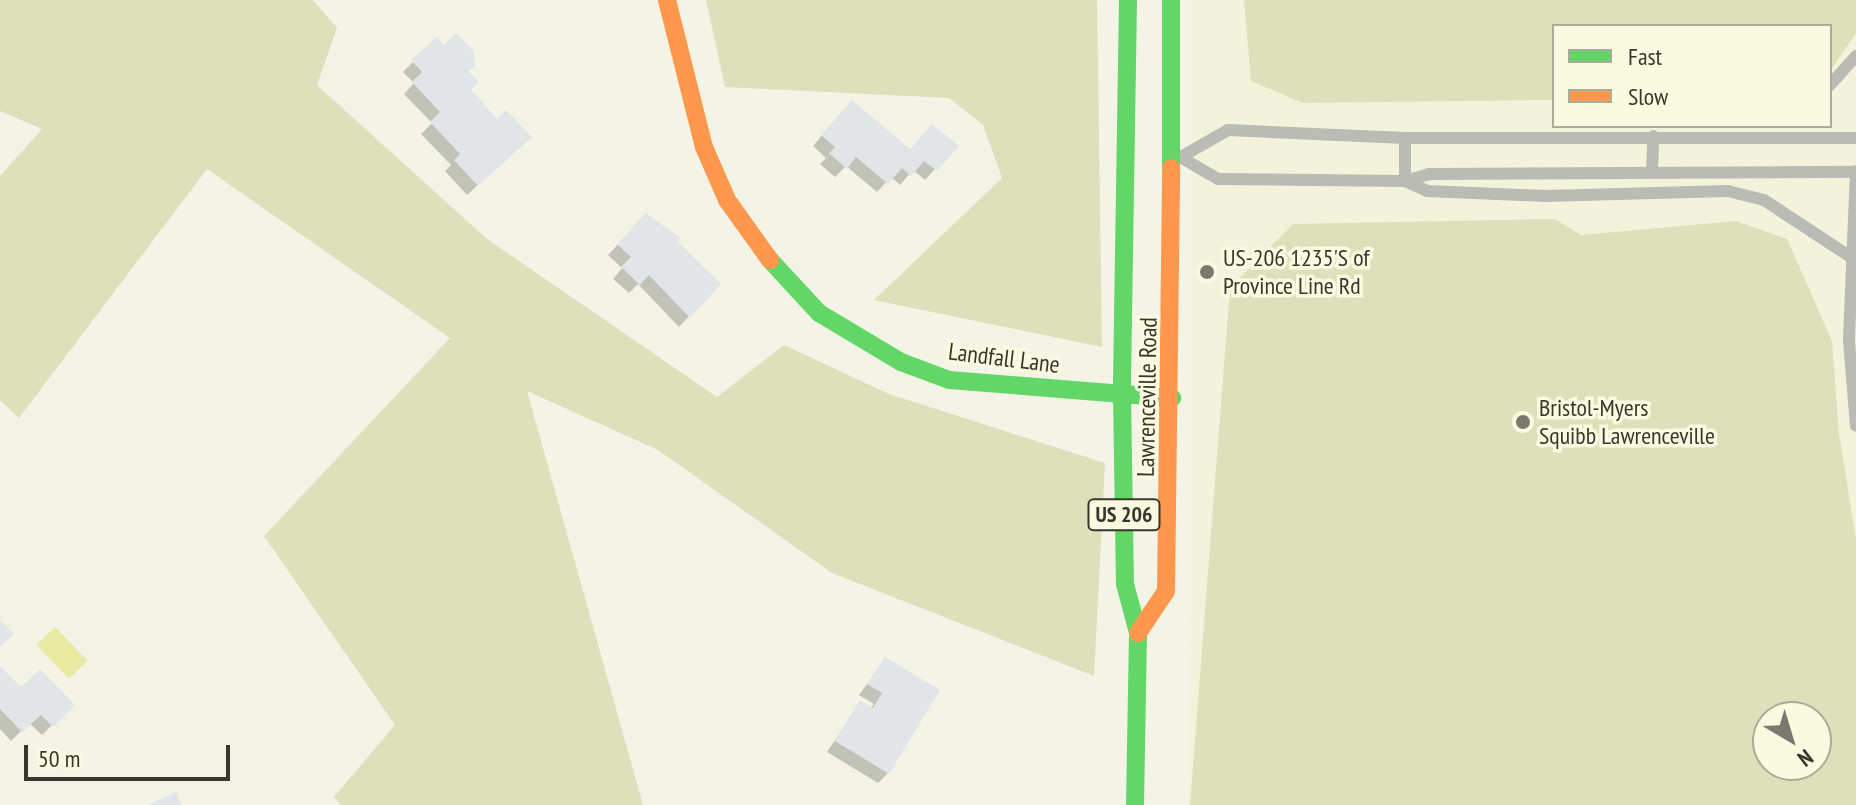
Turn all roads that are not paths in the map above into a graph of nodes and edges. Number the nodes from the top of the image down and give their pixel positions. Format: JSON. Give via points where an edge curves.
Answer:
{"nodes":[{"id":1,"x":667,"y":0,"type":"edge"},
{"id":2,"x":1128,"y":0,"type":"edge"},
{"id":3,"x":1171,"y":0,"type":"edge"},
{"id":4,"x":1856,"y":56,"type":"edge"},
{"id":5,"x":1832,"y":83,"type":"edge"},
{"id":6,"x":1763,"y":128,"type":"edge"},
{"id":7,"x":1653,"y":136,"type":"junction"},
{"id":8,"x":1751,"y":136,"type":"junction"},
{"id":9,"x":1405,"y":138,"type":"junction"},
{"id":10,"x":1856,"y":138,"type":"edge"},
{"id":11,"x":1171,"y":158,"type":"junction"},
{"id":12,"x":1856,"y":171,"type":"edge"},
{"id":13,"x":1652,"y":172,"type":"junction"},
{"id":14,"x":1405,"y":181,"type":"junction"},
{"id":15,"x":1852,"y":258,"type":"junction"},
{"id":16,"x":1122,"y":395,"type":"junction"},
{"id":17,"x":1172,"y":398,"type":"junction"},
{"id":18,"x":1856,"y":426,"type":"edge"},
{"id":19,"x":1138,"y":633,"type":"junction"},
{"id":20,"x":1135,"y":805,"type":"edge"}],
"edges":[{"from":1,"to":16,"type":"main road","name":"Landfall Lane","via":[[704,147],[727,200],[762,253],[819,313],[888,355],[949,380]]},
{"from":2,"to":16,"type":"main road","name":"Lawrenceville Road","number":"US 206","via":[[1136,159]]},
{"from":3,"to":11,"type":"main road","name":"Lawrenceville Road"},
{"from":4,"to":5,"type":"lane"},
{"from":6,"to":8,"type":"lane"},
{"from":7,"to":8,"type":"lane"},
{"from":7,"to":9,"type":"lane"},
{"from":7,"to":13,"type":"lane"},
{"from":8,"to":10,"type":"lane"},
{"from":9,"to":11,"type":"lane","via":[[1228,130]]},
{"from":9,"to":14,"type":"lane"},
{"from":11,"to":14,"type":"lane","via":[[1218,179]]},
{"from":11,"to":17,"type":"main road","name":"Lawrenceville Road"},
{"from":12,"to":13,"type":"lane"},
{"from":12,"to":15,"type":"lane"},
{"from":13,"to":14,"type":"lane","via":[[1429,174]]},
{"from":14,"to":15,"type":"lane","via":[[1427,191],[1495,196],[1728,191],[1764,200]]},
{"from":15,"to":18,"type":"lane","via":[[1849,341]]},
{"from":16,"to":17,"type":"main road","name":"Landfall Lane"},
{"from":16,"to":19,"type":"main road","name":"Lawrenceville Road","number":"US 206","via":[[1125,584]]},
{"from":17,"to":19,"type":"main road","name":"Lawrenceville Road","via":[[1166,591]]},
{"from":19,"to":20,"type":"main road","number":"US 206"}]}
